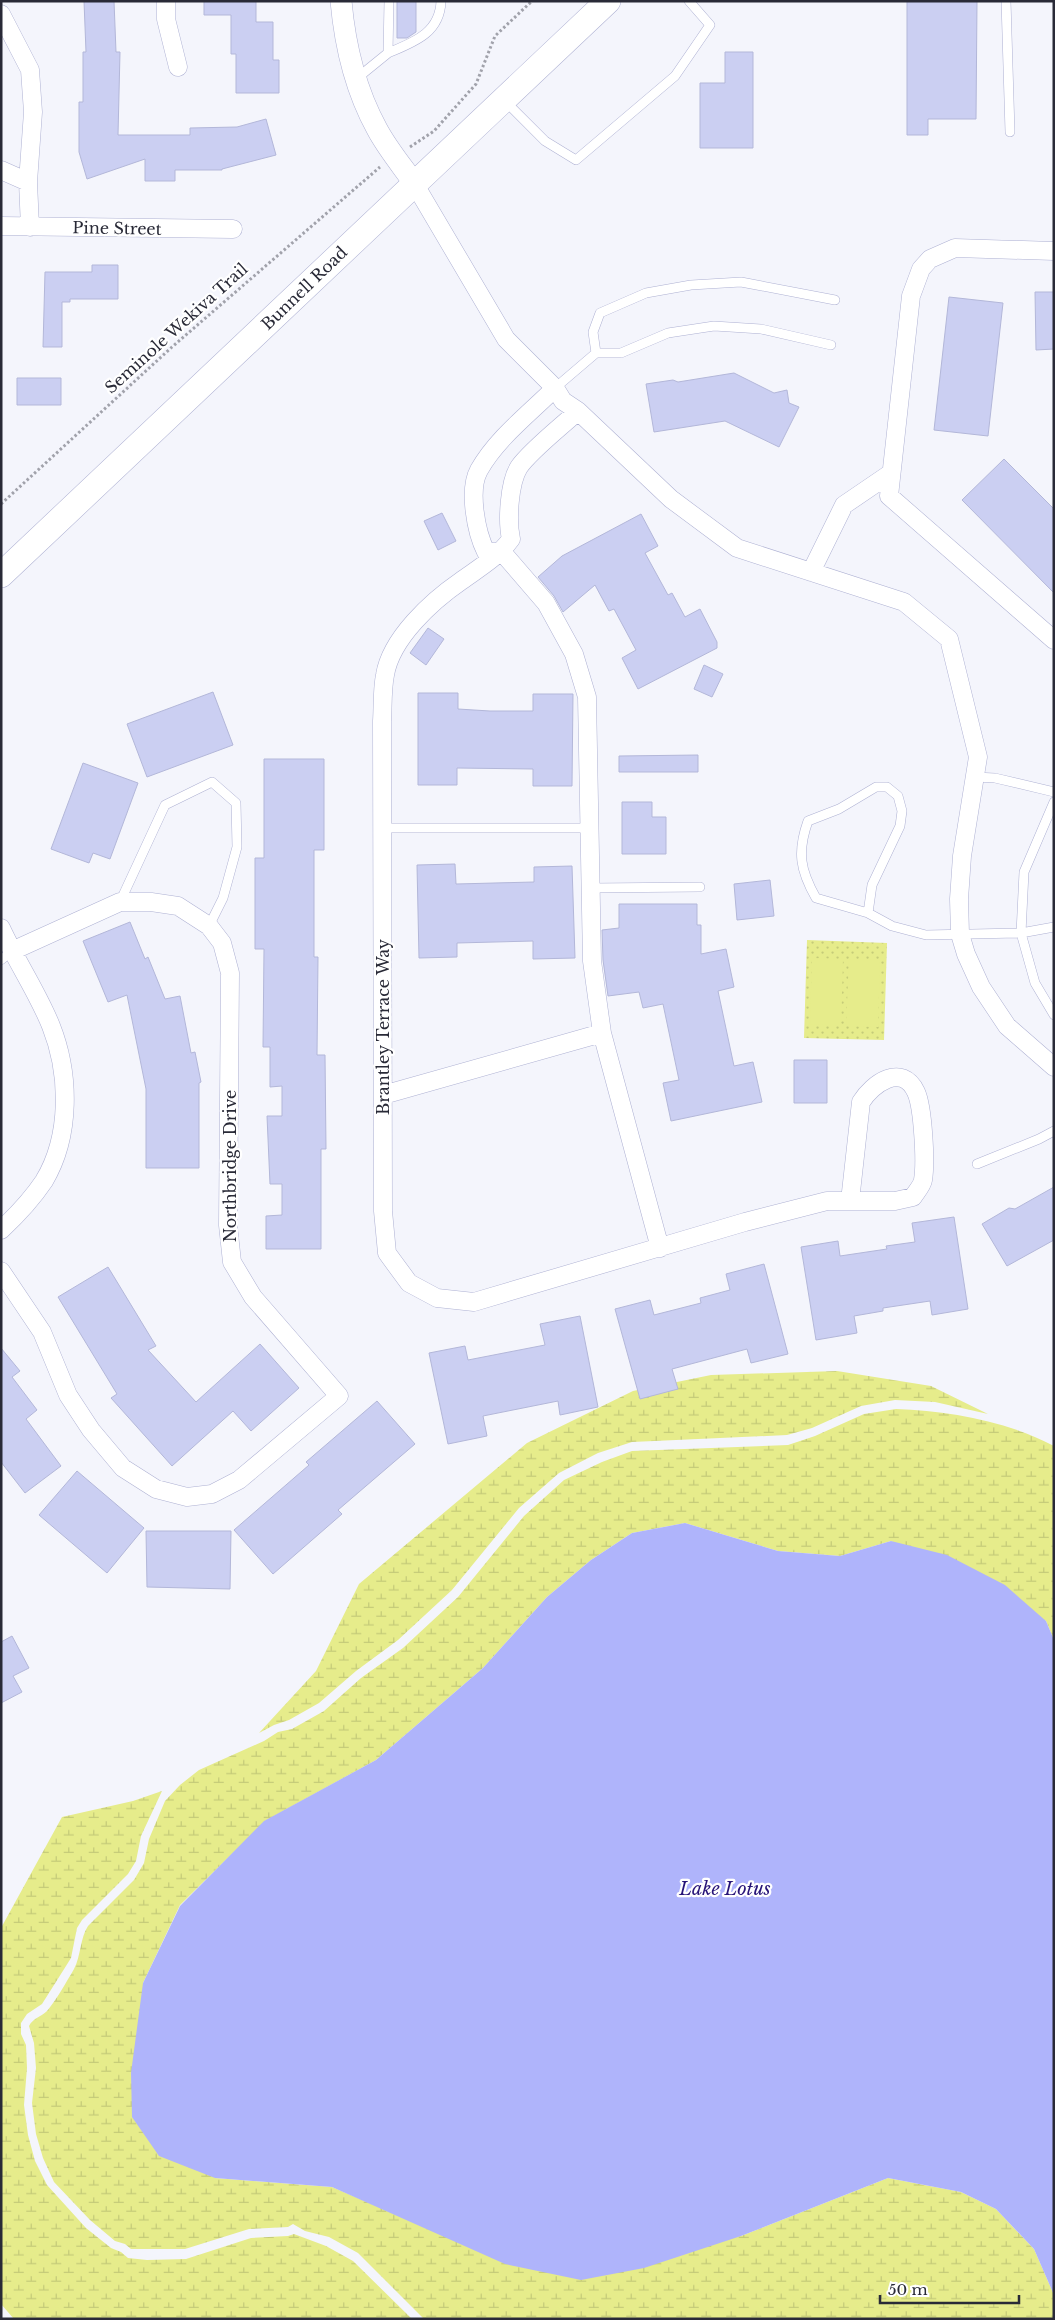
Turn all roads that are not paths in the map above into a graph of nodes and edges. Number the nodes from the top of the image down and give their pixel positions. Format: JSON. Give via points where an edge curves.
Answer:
{"nodes":[{"id":1,"x":166,"y":1,"type":"edge"},
{"id":2,"x":341,"y":1,"type":"edge"},
{"id":3,"x":389,"y":1,"type":"edge"},
{"id":4,"x":441,"y":1,"type":"edge"},
{"id":5,"x":608,"y":1,"type":"edge"},
{"id":6,"x":689,"y":1,"type":"edge"},
{"id":7,"x":1006,"y":1,"type":"edge"},
{"id":8,"x":1,"y":14,"type":"edge"},
{"id":9,"x":8,"y":38,"type":"edge"},
{"id":10,"x":388,"y":53,"type":"junction"},
{"id":11,"x":178,"y":67,"type":"dead end"},
{"id":12,"x":356,"y":80,"type":"junction"},
{"id":13,"x":503,"y":99,"type":"junction"},
{"id":14,"x":1010,"y":132,"type":"dead end"},
{"id":15,"x":1,"y":170,"type":"edge"},
{"id":16,"x":28,"y":182,"type":"junction"},
{"id":17,"x":414,"y":183,"type":"junction"},
{"id":18,"x":1,"y":226,"type":"edge"},
{"id":19,"x":30,"y":227,"type":"junction"},
{"id":20,"x":233,"y":229,"type":"dead end"},
{"id":21,"x":1054,"y":250,"type":"edge"},
{"id":22,"x":835,"y":300,"type":"dead end"},
{"id":23,"x":831,"y":345,"type":"dead end"},
{"id":24,"x":596,"y":353,"type":"junction"},
{"id":25,"x":555,"y":388,"type":"junction"},
{"id":26,"x":578,"y":410,"type":"junction"},
{"id":27,"x":891,"y":473,"type":"junction"},
{"id":28,"x":502,"y":552,"type":"junction"},
{"id":29,"x":811,"y":572,"type":"junction"},
{"id":30,"x":1,"y":575,"type":"edge"},
{"id":31,"x":1054,"y":640,"type":"edge"},
{"id":32,"x":975,"y":777,"type":"junction"},
{"id":33,"x":1054,"y":792,"type":"edge"},
{"id":34,"x":1054,"y":802,"type":"edge"},
{"id":35,"x":382,"y":828,"type":"junction"},
{"id":36,"x":591,"y":828,"type":"junction"},
{"id":37,"x":700,"y":887,"type":"dead end"},
{"id":38,"x":591,"y":888,"type":"junction"},
{"id":39,"x":120,"y":902,"type":"junction"},
{"id":40,"x":868,"y":913,"type":"junction"},
{"id":41,"x":209,"y":926,"type":"junction"},
{"id":42,"x":1054,"y":927,"type":"edge"},
{"id":43,"x":1,"y":928,"type":"edge"},
{"id":44,"x":1021,"y":933,"type":"junction"},
{"id":45,"x":960,"y":934,"type":"junction"},
{"id":46,"x":7,"y":956,"type":"edge"},
{"id":47,"x":1054,"y":1015,"type":"edge"},
{"id":48,"x":602,"y":1033,"type":"junction"},
{"id":49,"x":1054,"y":1067,"type":"edge"},
{"id":50,"x":383,"y":1095,"type":"junction"},
{"id":51,"x":1053,"y":1132,"type":"edge"},
{"id":52,"x":977,"y":1164,"type":"dead end"},
{"id":53,"x":850,"y":1200,"type":"junction"},
{"id":54,"x":1,"y":1230,"type":"edge"},
{"id":55,"x":660,"y":1248,"type":"junction"},
{"id":56,"x":1,"y":1270,"type":"edge"}],
"edges":[{"from":1,"to":11,"type":"street","via":[[166,19]]},
{"from":2,"to":12,"type":"street","via":[[344,34]]},
{"from":3,"to":10,"type":"lane"},
{"from":4,"to":10,"type":"lane","via":[[437,22],[428,32],[417,41]]},
{"from":5,"to":13,"type":"main road","name":"Bunnell Road"},
{"from":6,"to":13,"type":"lane","via":[[710,25],[675,76],[576,160],[545,141]]},
{"from":7,"to":14,"type":"lane"},
{"from":8,"to":9,"type":"street"},
{"from":9,"to":16,"type":"street","via":[[30,70],[33,112]]},
{"from":10,"to":12,"type":"lane"},
{"from":12,"to":17,"type":"street","via":[[378,131]]},
{"from":13,"to":17,"type":"main road","name":"Bunnell Road"},
{"from":15,"to":16,"type":"street"},
{"from":16,"to":19,"type":"street"},
{"from":17,"to":25,"type":"street","via":[[506,339]]},
{"from":17,"to":30,"type":"main road","name":"Bunnell Road"},
{"from":18,"to":19,"type":"street","name":"Pine Street"},
{"from":19,"to":20,"type":"street","name":"Pine Street"},
{"from":21,"to":27,"type":"street","via":[[955,248],[930,259],[921,269],[911,296]]},
{"from":22,"to":24,"type":"lane","via":[[741,282],[691,285],[646,293],[600,313],[593,332]]},
{"from":23,"to":24,"type":"lane","via":[[761,329],[714,326],[668,333],[621,353]]},
{"from":24,"to":25,"type":"lane"},
{"from":25,"to":26,"type":"street","via":[[564,401]]},
{"from":25,"to":28,"type":"street","via":[[499,444],[478,471],[474,498],[479,536],[486,552]]},
{"from":26,"to":28,"type":"street","via":[[519,468],[511,492],[510,539]]},
{"from":26,"to":29,"type":"street","via":[[671,498],[737,548]]},
{"from":27,"to":29,"type":"street","via":[[844,505]]},
{"from":27,"to":31,"type":"street","via":[[889,496]]},
{"from":28,"to":35,"type":"street","name":"Brantley Terrace Way","via":[[446,591],[411,624],[395,648],[385,673]]},
{"from":28,"to":36,"type":"street","via":[[546,603],[574,654],[587,696]]},
{"from":29,"to":32,"type":"street","via":[[904,602],[949,639],[978,756]]},
{"from":32,"to":33,"type":"lane","via":[[995,778]]},
{"from":32,"to":45,"type":"street","via":[[962,856]]},
{"from":34,"to":44,"type":"lane","via":[[1024,872]]},
{"from":35,"to":36,"type":"lane"},
{"from":35,"to":50,"type":"street","name":"Brantley Terrace Way"},
{"from":36,"to":38,"type":"street"},
{"from":37,"to":38,"type":"lane"},
{"from":38,"to":48,"type":"street","via":[[592,961]]},
{"from":39,"to":41,"type":"street","name":"Northbridge Drive","via":[[178,906]]},
{"from":39,"to":41,"type":"lane","via":[[165,805],[212,782],[236,803],[236,847],[223,898]]},
{"from":39,"to":46,"type":"street","name":"Northbridge Drive"},
{"from":40,"to":40,"type":"lane","via":[[872,885],[900,826],[902,811],[898,796],[888,787],[876,787],[839,809],[808,821],[802,838],[800,854],[805,878],[816,898]]},
{"from":40,"to":45,"type":"lane","via":[[892,926],[926,934]]},
{"from":41,"to":56,"type":"street","name":"Northbridge Drive","via":[[222,943],[230,973],[228,1226],[232,1262],[252,1297],[339,1396],[239,1480],[212,1494],[186,1497],[156,1489],[123,1468],[91,1430],[68,1395],[42,1332]]},
{"from":42,"to":44,"type":"lane"},
{"from":43,"to":46,"type":"street"},
{"from":44,"to":45,"type":"lane"},
{"from":44,"to":47,"type":"lane","via":[[1036,984]]},
{"from":45,"to":49,"type":"street","via":[[981,986],[1007,1026]]},
{"from":46,"to":54,"type":"street","via":[[51,1026],[61,1055],[65,1091],[63,1124],[44,1180],[21,1212]]},
{"from":48,"to":50,"type":"street"},
{"from":48,"to":55,"type":"street"},
{"from":50,"to":55,"type":"street","name":"Brantley Terrace Way","via":[[383,1211],[387,1253],[409,1283],[438,1298],[474,1302]]},
{"from":51,"to":52,"type":"lane"},
{"from":53,"to":53,"type":"street","name":"Brantley Terrace Way","via":[[894,1201],[913,1197],[923,1182],[922,1116],[915,1090],[898,1077],[878,1083],[861,1102]]},
{"from":53,"to":55,"type":"street","name":"Brantley Terrace Way","via":[[827,1200]]}]}
